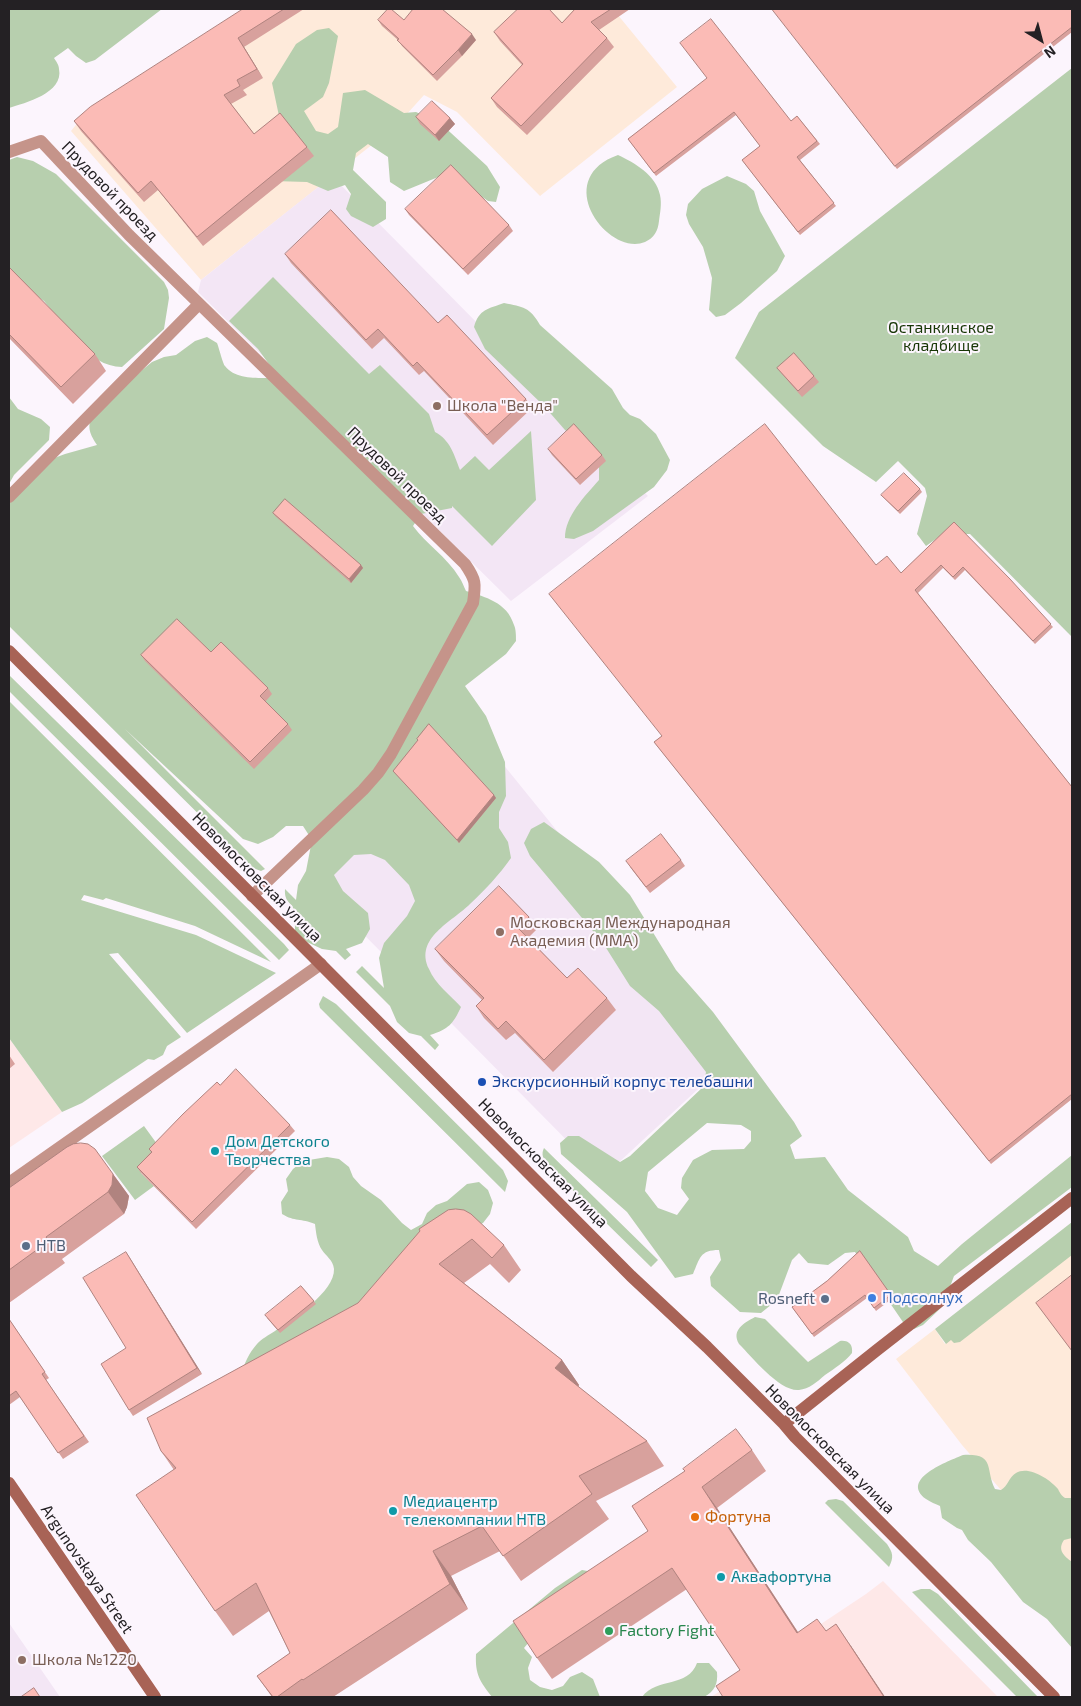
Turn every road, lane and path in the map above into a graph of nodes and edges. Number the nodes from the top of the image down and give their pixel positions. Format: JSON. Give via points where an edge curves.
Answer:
{"nodes":[{"id":1,"x":9,"y":152,"type":"edge"},
{"id":2,"x":199,"y":304,"type":"junction"},
{"id":3,"x":9,"y":497,"type":"edge"},
{"id":4,"x":9,"y":651,"type":"edge"},
{"id":5,"x":252,"y":896,"type":"junction"},
{"id":6,"x":321,"y":964,"type":"junction"},
{"id":7,"x":9,"y":1183,"type":"edge"},
{"id":8,"x":1072,"y":1198,"type":"edge"},
{"id":9,"x":784,"y":1424,"type":"junction"},
{"id":10,"x":9,"y":1483,"type":"edge"},
{"id":11,"x":155,"y":1697,"type":"edge"},
{"id":12,"x":1054,"y":1697,"type":"edge"}],
"edges":[{"from":1,"to":2,"type":"street","name":"Прудовой проезд","via":[[41,141]]},
{"from":2,"to":3,"type":"street"},
{"from":2,"to":5,"type":"street","name":"Прудовой проезд","via":[[464,564],[474,578],[475,589],[467,615],[378,773]]},
{"from":4,"to":5,"type":"main road","name":"Новомосковская улица"},
{"from":5,"to":6,"type":"main road","name":"Новомосковская улица"},
{"from":6,"to":7,"type":"street"},
{"from":6,"to":9,"type":"main road","name":"Новомосковская улица","via":[[631,1276]]},
{"from":8,"to":9,"type":"main road"},
{"from":9,"to":12,"type":"main road","name":"Новомосковская улица"},
{"from":10,"to":11,"type":"main road","name":"Argunovskaya Street"}]}
